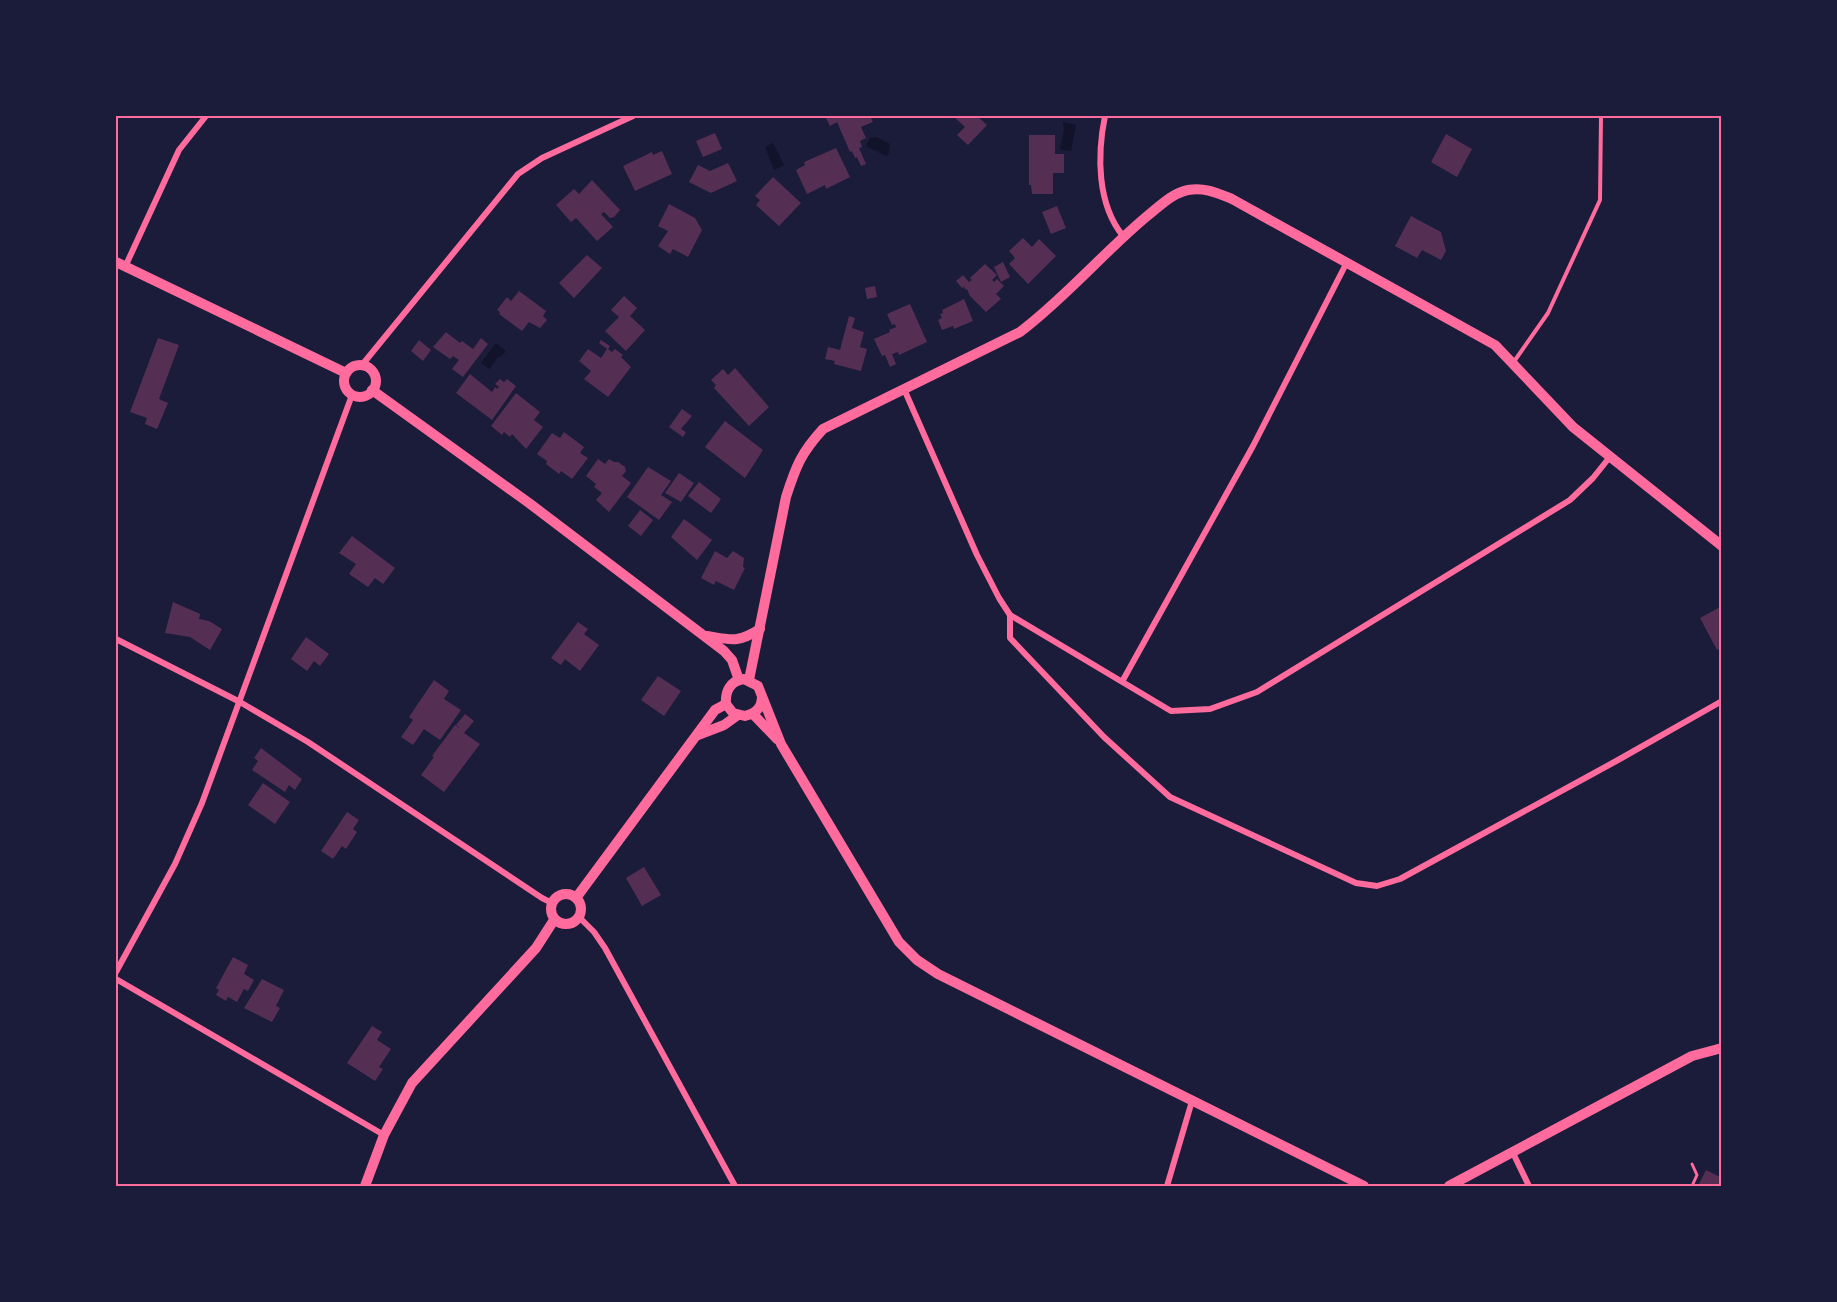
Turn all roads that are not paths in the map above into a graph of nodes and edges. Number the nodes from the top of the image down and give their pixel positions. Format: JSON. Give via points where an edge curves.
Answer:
{"nodes":[{"id":1,"x":206,"y":116,"type":"edge"},
{"id":2,"x":633,"y":116,"type":"edge"},
{"id":3,"x":1105,"y":116,"type":"edge"},
{"id":4,"x":1601,"y":116,"type":"edge"},
{"id":5,"x":1123,"y":236,"type":"junction"},
{"id":6,"x":1347,"y":262,"type":"junction"},
{"id":7,"x":120,"y":264,"type":"edge"},
{"id":8,"x":1514,"y":363,"type":"junction"},
{"id":9,"x":362,"y":365,"type":"junction"},
{"id":10,"x":346,"y":373,"type":"junction"},
{"id":11,"x":904,"y":389,"type":"junction"},
{"id":12,"x":372,"y":390,"type":"junction"},
{"id":13,"x":352,"y":394,"type":"junction"},
{"id":14,"x":1609,"y":458,"type":"junction"},
{"id":15,"x":1722,"y":546,"type":"edge"},
{"id":16,"x":1010,"y":615,"type":"junction"},
{"id":17,"x":760,"y":629,"type":"junction"},
{"id":18,"x":705,"y":636,"type":"junction"},
{"id":19,"x":116,"y":639,"type":"edge"},
{"id":20,"x":744,"y":680,"type":"junction"},
{"id":21,"x":1123,"y":680,"type":"junction"},
{"id":22,"x":762,"y":696,"type":"junction"},
{"id":23,"x":240,"y":702,"type":"junction"},
{"id":24,"x":1722,"y":702,"type":"edge"},
{"id":25,"x":726,"y":704,"type":"junction"},
{"id":26,"x":753,"y":714,"type":"junction"},
{"id":27,"x":738,"y":716,"type":"junction"},
{"id":28,"x":698,"y":735,"type":"junction"},
{"id":29,"x":781,"y":744,"type":"junction"},
{"id":30,"x":576,"y":897,"type":"junction"},
{"id":31,"x":552,"y":903,"type":"junction"},
{"id":32,"x":579,"y":916,"type":"junction"},
{"id":33,"x":555,"y":920,"type":"junction"},
{"id":34,"x":116,"y":972,"type":"edge"},
{"id":35,"x":116,"y":979,"type":"edge"},
{"id":36,"x":1722,"y":1048,"type":"edge"},
{"id":37,"x":1192,"y":1101,"type":"junction"},
{"id":38,"x":384,"y":1135,"type":"junction"},
{"id":39,"x":1513,"y":1153,"type":"junction"},
{"id":40,"x":365,"y":1186,"type":"edge"},
{"id":41,"x":735,"y":1186,"type":"edge"},
{"id":42,"x":1167,"y":1186,"type":"edge"},
{"id":43,"x":1364,"y":1186,"type":"edge"},
{"id":44,"x":1449,"y":1186,"type":"edge"},
{"id":45,"x":1530,"y":1186,"type":"edge"}],
"edges":[{"from":1,"to":7,"type":"street","via":[[179,150]]},
{"from":2,"to":9,"type":"street","via":[[543,158],[518,174]]},
{"from":3,"to":5,"type":"street","via":[[1101,165],[1104,201],[1113,224]]},
{"from":4,"to":8,"type":"lane","via":[[1600,200],[1548,313]]},
{"from":5,"to":6,"type":"street","via":[[1169,198],[1186,190],[1206,188]]},
{"from":5,"to":11,"type":"street","via":[[1020,332]]},
{"from":6,"to":8,"type":"street","via":[[1495,345]]},
{"from":6,"to":21,"type":"street","via":[[1252,446]]},
{"from":7,"to":10,"type":"street"},
{"from":8,"to":14,"type":"street","via":[[1573,427]]},
{"from":9,"to":10,"type":"street","via":[[352,366]]},
{"from":9,"to":12,"type":"street","via":[[375,377]]},
{"from":10,"to":13,"type":"street","via":[[345,387]]},
{"from":11,"to":16,"type":"street","via":[[977,555]]},
{"from":11,"to":17,"type":"street","via":[[823,429],[807,447],[786,497]]},
{"from":12,"to":13,"type":"street","via":[[365,396]]},
{"from":12,"to":18,"type":"street"},
{"from":13,"to":23,"type":"street"},
{"from":14,"to":15,"type":"street"},
{"from":14,"to":21,"type":"street","via":[[1570,500],[1257,692],[1210,709],[1171,711]]},
{"from":16,"to":21,"type":"street"},
{"from":16,"to":24,"type":"street","via":[[1010,638],[1104,737],[1170,797],[1356,883],[1377,886],[1400,879]]},
{"from":17,"to":18,"type":"street","via":[[743,639]]},
{"from":17,"to":20,"type":"street"},
{"from":18,"to":20,"type":"street","via":[[732,660]]},
{"from":19,"to":23,"type":"street"},
{"from":20,"to":22,"type":"street","via":[[758,686]]},
{"from":20,"to":25,"type":"street","via":[[727,689]]},
{"from":22,"to":26,"type":"street"},
{"from":22,"to":29,"type":"street"},
{"from":23,"to":31,"type":"street","via":[[308,742]]},
{"from":23,"to":34,"type":"street","via":[[175,864]]},
{"from":25,"to":27,"type":"street"},
{"from":25,"to":28,"type":"street","via":[[715,710]]},
{"from":26,"to":27,"type":"street"},
{"from":26,"to":29,"type":"street"},
{"from":27,"to":28,"type":"street"},
{"from":28,"to":30,"type":"street"},
{"from":29,"to":37,"type":"street","via":[[899,942],[917,960]]},
{"from":30,"to":31,"type":"street","via":[[562,895]]},
{"from":30,"to":32,"type":"street","via":[[581,906]]},
{"from":31,"to":33,"type":"street","via":[[550,909]]},
{"from":32,"to":33,"type":"street","via":[[565,924]]},
{"from":32,"to":41,"type":"street","via":[[605,948]]},
{"from":33,"to":38,"type":"street","via":[[536,948],[412,1083]]},
{"from":35,"to":38,"type":"street"},
{"from":36,"to":39,"type":"street","via":[[1692,1056]]},
{"from":37,"to":42,"type":"street"},
{"from":37,"to":43,"type":"street"},
{"from":38,"to":40,"type":"street"},
{"from":39,"to":44,"type":"street"},
{"from":39,"to":45,"type":"street"}]}
